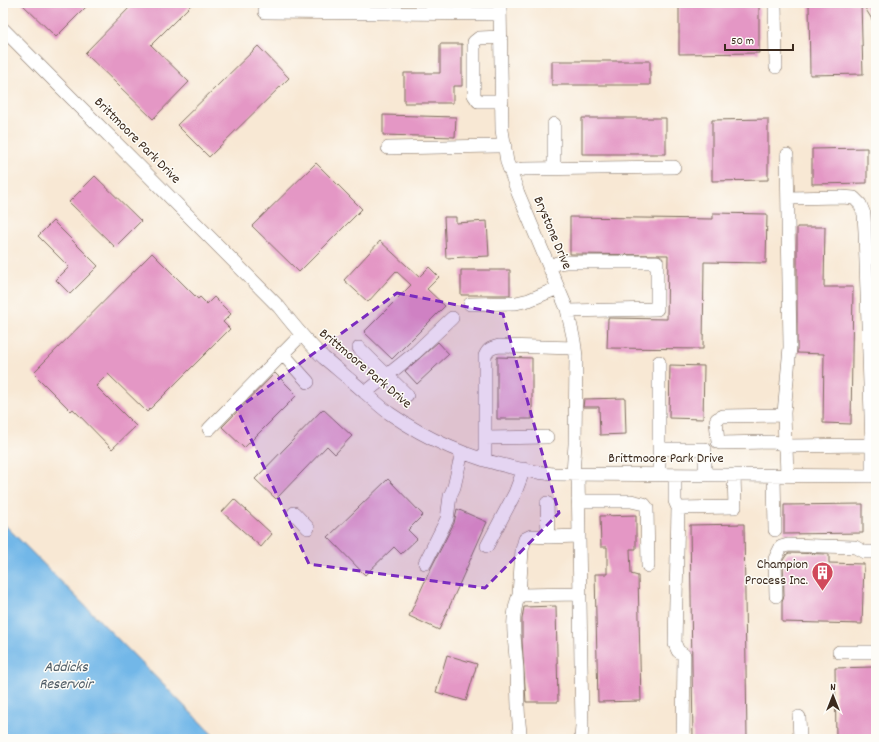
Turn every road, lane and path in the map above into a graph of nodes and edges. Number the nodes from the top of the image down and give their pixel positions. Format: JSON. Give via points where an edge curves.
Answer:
{"nodes":[{"id":1,"x":265,"y":3,"type":"edge"},
{"id":2,"x":775,"y":3,"type":"edge"},
{"id":3,"x":440,"y":8,"type":"edge"},
{"id":4,"x":500,"y":8,"type":"edge"},
{"id":5,"x":3,"y":29,"type":"edge"},
{"id":6,"x":501,"y":37,"type":"junction"},
{"id":7,"x":776,"y":67,"type":"dead end"},
{"id":8,"x":502,"y":101,"type":"junction"},
{"id":9,"x":554,"y":124,"type":"dead end"},
{"id":10,"x":505,"y":145,"type":"junction"},
{"id":11,"x":388,"y":148,"type":"dead end"},
{"id":12,"x":787,"y":155,"type":"dead end"},
{"id":13,"x":674,"y":166,"type":"dead end"},
{"id":14,"x":554,"y":169,"type":"junction"},
{"id":15,"x":510,"y":171,"type":"junction"},
{"id":16,"x":788,"y":198,"type":"junction"},
{"id":17,"x":549,"y":266,"type":"junction"},
{"id":18,"x":558,"y":288,"type":"junction"},
{"id":19,"x":470,"y":304,"type":"dead end"},
{"id":20,"x":568,"y":311,"type":"junction"},
{"id":21,"x":452,"y":318,"type":"dead end"},
{"id":22,"x":301,"y":335,"type":"junction"},
{"id":23,"x":359,"y":348,"type":"dead end"},
{"id":24,"x":575,"y":348,"type":"junction"},
{"id":25,"x":282,"y":353,"type":"junction"},
{"id":26,"x":659,"y":362,"type":"dead end"},
{"id":27,"x":386,"y":375,"type":"junction"},
{"id":28,"x":308,"y":382,"type":"dead end"},
{"id":29,"x":365,"y":393,"type":"junction"},
{"id":30,"x":407,"y":396,"type":"dead end"},
{"id":31,"x":784,"y":413,"type":"junction"},
{"id":32,"x":209,"y":429,"type":"dead end"},
{"id":33,"x":485,"y":438,"type":"junction"},
{"id":34,"x":546,"y":438,"type":"dead end"},
{"id":35,"x":872,"y":445,"type":"junction"},
{"id":36,"x":785,"y":446,"type":"junction"},
{"id":37,"x":659,"y":449,"type":"junction"},
{"id":38,"x":462,"y":452,"type":"junction"},
{"id":39,"x":485,"y":460,"type":"junction"},
{"id":40,"x":524,"y":470,"type":"junction"},
{"id":41,"x":576,"y":474,"type":"junction"},
{"id":42,"x":659,"y":475,"type":"junction"},
{"id":43,"x":675,"y":475,"type":"junction"},
{"id":44,"x":706,"y":475,"type":"junction"},
{"id":45,"x":734,"y":475,"type":"junction"},
{"id":46,"x":780,"y":475,"type":"junction"},
{"id":47,"x":874,"y":476,"type":"edge"},
{"id":48,"x":578,"y":502,"type":"junction"},
{"id":49,"x":547,"y":503,"type":"dead end"},
{"id":50,"x":678,"y":508,"type":"junction"},
{"id":51,"x":294,"y":513,"type":"dead end"},
{"id":52,"x":308,"y":528,"type":"dead end"},
{"id":53,"x":775,"y":530,"type":"dead end"},
{"id":54,"x":579,"y":536,"type":"junction"},
{"id":55,"x":548,"y":537,"type":"junction"},
{"id":56,"x":487,"y":546,"type":"dead end"},
{"id":57,"x":876,"y":552,"type":"edge"},
{"id":58,"x":425,"y":563,"type":"dead end"},
{"id":59,"x":648,"y":566,"type":"dead end"},
{"id":60,"x":580,"y":594,"type":"junction"},
{"id":61,"x":519,"y":595,"type":"junction"},
{"id":62,"x":776,"y":596,"type":"dead end"},
{"id":63,"x":839,"y":652,"type":"dead end"},
{"id":64,"x":876,"y":652,"type":"edge"},
{"id":65,"x":799,"y":717,"type":"dead end"},
{"id":66,"x":521,"y":739,"type":"edge"},
{"id":67,"x":581,"y":739,"type":"edge"},
{"id":68,"x":683,"y":739,"type":"edge"},
{"id":69,"x":800,"y":739,"type":"edge"}],
"edges":[{"from":1,"to":3,"type":"street","via":[[265,12]]},
{"from":2,"to":7,"type":"street"},
{"from":3,"to":4,"type":"street"},
{"from":4,"to":6,"type":"street","name":"Brystone Drive"},
{"from":5,"to":22,"type":"street","name":"Brittmoore Park Drive","via":[[279,308]]},
{"from":6,"to":8,"type":"street","name":"Brystone Drive"},
{"from":6,"to":8,"type":"street","via":[[479,38],[474,42],[474,95],[478,102]]},
{"from":8,"to":10,"type":"street","name":"Brystone Drive"},
{"from":9,"to":14,"type":"street"},
{"from":10,"to":11,"type":"street"},
{"from":10,"to":15,"type":"street","name":"Brystone Drive"},
{"from":12,"to":16,"type":"street"},
{"from":13,"to":14,"type":"street"},
{"from":14,"to":15,"type":"street"},
{"from":15,"to":17,"type":"street","name":"Brystone Drive"},
{"from":16,"to":31,"type":"street","via":[[790,347]]},
{"from":16,"to":35,"type":"street","via":[[854,198],[864,214]]},
{"from":17,"to":18,"type":"street","name":"Brystone Drive"},
{"from":17,"to":20,"type":"street","via":[[566,262],[657,262],[658,309]]},
{"from":18,"to":19,"type":"street","via":[[516,303]]},
{"from":18,"to":20,"type":"street","name":"Brystone Drive"},
{"from":20,"to":24,"type":"street","name":"Brystone Drive"},
{"from":21,"to":27,"type":"street"},
{"from":22,"to":25,"type":"street"},
{"from":22,"to":29,"type":"street","name":"Brittmoore Park Drive"},
{"from":23,"to":27,"type":"street"},
{"from":24,"to":33,"type":"street","via":[[499,346],[488,350],[485,356]]},
{"from":24,"to":41,"type":"street","name":"Brystone Drive"},
{"from":25,"to":28,"type":"street"},
{"from":25,"to":32,"type":"street"},
{"from":26,"to":37,"type":"street"},
{"from":27,"to":29,"type":"street"},
{"from":27,"to":30,"type":"street"},
{"from":29,"to":38,"type":"street","name":"Brittmoore Park Drive","via":[[400,420]]},
{"from":31,"to":36,"type":"street"},
{"from":31,"to":36,"type":"street","via":[[717,418],[716,437],[720,443],[772,442]]},
{"from":33,"to":34,"type":"street"},
{"from":33,"to":39,"type":"street"},
{"from":35,"to":36,"type":"street"},
{"from":35,"to":47,"type":"street"},
{"from":36,"to":46,"type":"street"},
{"from":37,"to":42,"type":"street"},
{"from":37,"to":44,"type":"street","via":[[706,449]]},
{"from":38,"to":39,"type":"street","name":"Brittmoore Park Drive"},
{"from":38,"to":58,"type":"street","via":[[450,496],[447,519]]},
{"from":39,"to":40,"type":"street","name":"Brittmoore Park Drive"},
{"from":40,"to":41,"type":"street","name":"Brittmoore Park Drive"},
{"from":40,"to":56,"type":"street"},
{"from":41,"to":42,"type":"street","name":"Brittmoore Park Drive"},
{"from":41,"to":48,"type":"street","name":"Brystone Drive"},
{"from":42,"to":43,"type":"street","name":"Brittmoore Park Drive"},
{"from":43,"to":44,"type":"street","name":"Brittmoore Park Drive"},
{"from":43,"to":50,"type":"street","via":[[675,501]]},
{"from":44,"to":45,"type":"street","name":"Brittmoore Park Drive"},
{"from":45,"to":46,"type":"street","name":"Brittmoore Park Drive"},
{"from":45,"to":50,"type":"street","via":[[735,506]]},
{"from":46,"to":47,"type":"street","name":"Brittmoore Park Drive"},
{"from":46,"to":53,"type":"street"},
{"from":48,"to":54,"type":"street","name":"Brystone Drive"},
{"from":48,"to":59,"type":"street","via":[[631,501],[644,504],[647,508]]},
{"from":49,"to":55,"type":"street"},
{"from":50,"to":68,"type":"street","via":[[675,644],[678,651],[684,655]]},
{"from":51,"to":52,"type":"street"},
{"from":54,"to":55,"type":"street"},
{"from":54,"to":60,"type":"street","name":"Brystone Drive"},
{"from":55,"to":61,"type":"street","via":[[531,536],[526,539],[522,550]]},
{"from":57,"to":62,"type":"street","via":[[864,552],[855,547],[781,547],[775,558]]},
{"from":60,"to":61,"type":"street"},
{"from":60,"to":67,"type":"street","name":"Brystone Drive"},
{"from":61,"to":66,"type":"street","via":[[514,613],[514,632]]},
{"from":63,"to":64,"type":"street"},
{"from":65,"to":69,"type":"street"}]}
